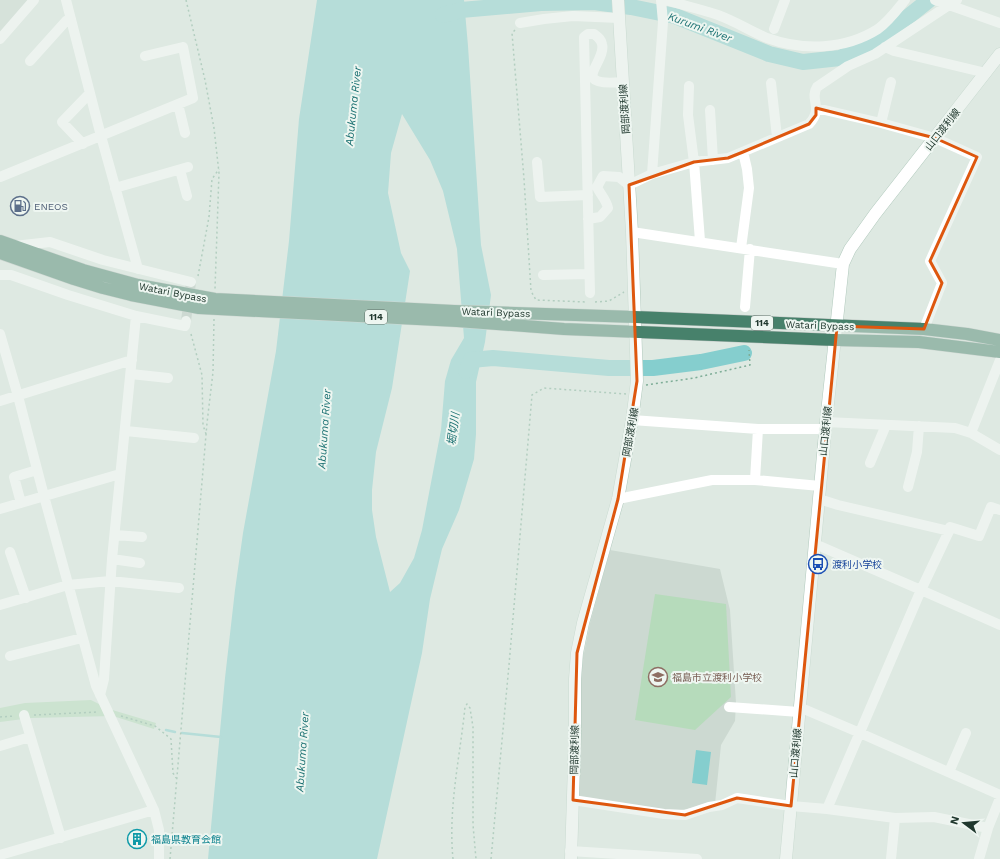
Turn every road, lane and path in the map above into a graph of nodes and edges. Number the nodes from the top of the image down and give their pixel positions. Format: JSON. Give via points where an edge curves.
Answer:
{"nodes":[{"id":1,"x":34,"y":0,"type":"edge"},
{"id":2,"x":66,"y":0,"type":"edge"},
{"id":3,"x":186,"y":0,"type":"edge"},
{"id":4,"x":618,"y":0,"type":"edge"},
{"id":5,"x":661,"y":0,"type":"edge"},
{"id":6,"x":665,"y":0,"type":"edge"},
{"id":7,"x":785,"y":0,"type":"edge"},
{"id":8,"x":905,"y":0,"type":"edge"},
{"id":9,"x":935,"y":0,"type":"edge"},
{"id":10,"x":953,"y":2,"type":"edge"},
{"id":11,"x":618,"y":16,"type":"junction"},
{"id":12,"x":71,"y":19,"type":"junction"},
{"id":13,"x":520,"y":23,"type":"dead end"},
{"id":14,"x":1000,"y":23,"type":"edge"},
{"id":15,"x":774,"y":29,"type":"dead end"},
{"id":16,"x":0,"y":39,"type":"edge"},
{"id":17,"x":885,"y":47,"type":"junction"},
{"id":18,"x":1000,"y":54,"type":"edge"},
{"id":19,"x":145,"y":56,"type":"dead end"},
{"id":20,"x":30,"y":61,"type":"dead end"},
{"id":21,"x":986,"y":73,"type":"junction"},
{"id":22,"x":622,"y":82,"type":"junction"},
{"id":23,"x":891,"y":82,"type":"dead end"},
{"id":24,"x":771,"y":83,"type":"dead end"},
{"id":25,"x":689,"y":86,"type":"dead end"},
{"id":26,"x":90,"y":93,"type":"junction"},
{"id":27,"x":178,"y":104,"type":"junction"},
{"id":28,"x":816,"y":108,"type":"junction"},
{"id":29,"x":710,"y":110,"type":"dead end"},
{"id":30,"x":881,"y":123,"type":"junction"},
{"id":31,"x":185,"y":133,"type":"dead end"},
{"id":32,"x":101,"y":136,"type":"junction"},
{"id":33,"x":777,"y":137,"type":"junction"},
{"id":34,"x":935,"y":138,"type":"junction"},
{"id":35,"x":83,"y":144,"type":"junction"},
{"id":36,"x":743,"y":152,"type":"junction"},
{"id":37,"x":713,"y":160,"type":"junction"},
{"id":38,"x":537,"y":162,"type":"dead end"},
{"id":39,"x":694,"y":162,"type":"junction"},
{"id":40,"x":219,"y":169,"type":"junction"},
{"id":41,"x":652,"y":174,"type":"junction"},
{"id":42,"x":0,"y":177,"type":"edge"},
{"id":43,"x":629,"y":184,"type":"junction"},
{"id":44,"x":115,"y":188,"type":"junction"},
{"id":45,"x":588,"y":195,"type":"junction"},
{"id":46,"x":187,"y":196,"type":"dead end"},
{"id":47,"x":588,"y":219,"type":"junction"},
{"id":48,"x":632,"y":232,"type":"junction"},
{"id":49,"x":0,"y":241,"type":"edge"},
{"id":50,"x":700,"y":241,"type":"junction"},
{"id":51,"x":14,"y":246,"type":"junction"},
{"id":52,"x":745,"y":249,"type":"junction"},
{"id":53,"x":0,"y":253,"type":"edge"},
{"id":54,"x":843,"y":264,"type":"junction"},
{"id":55,"x":138,"y":269,"type":"junction"},
{"id":56,"x":589,"y":274,"type":"junction"},
{"id":57,"x":0,"y":275,"type":"edge"},
{"id":58,"x":544,"y":275,"type":"dead end"},
{"id":59,"x":194,"y":282,"type":"joint"},
{"id":60,"x":590,"y":293,"type":"dead end"},
{"id":61,"x":214,"y":304,"type":"junction"},
{"id":62,"x":227,"y":305,"type":"junction"},
{"id":63,"x":745,"y":307,"type":"dead end"},
{"id":64,"x":136,"y":316,"type":"junction"},
{"id":65,"x":635,"y":317,"type":"junction"},
{"id":66,"x":186,"y":321,"type":"dead end"},
{"id":67,"x":837,"y":326,"type":"junction"},
{"id":68,"x":924,"y":329,"type":"junction"},
{"id":69,"x":191,"y":332,"type":"dead end"},
{"id":70,"x":636,"y":332,"type":"junction"},
{"id":71,"x":0,"y":334,"type":"edge"},
{"id":72,"x":835,"y":340,"type":"junction"},
{"id":73,"x":1000,"y":340,"type":"edge"},
{"id":74,"x":749,"y":350,"type":"dead end"},
{"id":75,"x":1000,"y":352,"type":"edge"},
{"id":76,"x":3,"y":358,"type":"edge"},
{"id":77,"x":132,"y":360,"type":"junction"},
{"id":78,"x":1000,"y":360,"type":"edge"},
{"id":79,"x":131,"y":374,"type":"junction"},
{"id":80,"x":168,"y":378,"type":"dead end"},
{"id":81,"x":636,"y":388,"type":"junction"},
{"id":82,"x":18,"y":396,"type":"junction"},
{"id":83,"x":0,"y":401,"type":"edge"},
{"id":84,"x":632,"y":420,"type":"junction"},
{"id":85,"x":886,"y":424,"type":"junction"},
{"id":86,"x":825,"y":426,"type":"junction"},
{"id":87,"x":919,"y":426,"type":"junction"},
{"id":88,"x":758,"y":429,"type":"junction"},
{"id":89,"x":126,"y":431,"type":"junction"},
{"id":90,"x":971,"y":433,"type":"junction"},
{"id":91,"x":206,"y":436,"type":"junction"},
{"id":92,"x":194,"y":438,"type":"dead end"},
{"id":93,"x":1000,"y":450,"type":"edge"},
{"id":94,"x":870,"y":463,"type":"dead end"},
{"id":95,"x":37,"y":470,"type":"junction"},
{"id":96,"x":120,"y":474,"type":"junction"},
{"id":97,"x":755,"y":480,"type":"junction"},
{"id":98,"x":820,"y":486,"type":"junction"},
{"id":99,"x":908,"y":487,"type":"dead end"},
{"id":100,"x":44,"y":496,"type":"junction"},
{"id":101,"x":618,"y":499,"type":"junction"},
{"id":102,"x":819,"y":499,"type":"junction"},
{"id":103,"x":21,"y":503,"type":"junction"},
{"id":104,"x":0,"y":509,"type":"edge"},
{"id":105,"x":1000,"y":510,"type":"edge"},
{"id":106,"x":948,"y":531,"type":"junction"},
{"id":107,"x":114,"y":535,"type":"junction"},
{"id":108,"x":142,"y":537,"type":"dead end"},
{"id":109,"x":815,"y":544,"type":"junction"},
{"id":110,"x":10,"y":552,"type":"dead end"},
{"id":111,"x":112,"y":559,"type":"junction"},
{"id":112,"x":140,"y":563,"type":"dead end"},
{"id":113,"x":110,"y":581,"type":"junction"},
{"id":114,"x":68,"y":585,"type":"junction"},
{"id":115,"x":179,"y":588,"type":"dead end"},
{"id":116,"x":921,"y":590,"type":"junction"},
{"id":117,"x":26,"y":598,"type":"junction"},
{"id":118,"x":0,"y":605,"type":"edge"},
{"id":119,"x":1000,"y":625,"type":"edge"},
{"id":120,"x":82,"y":638,"type":"junction"},
{"id":121,"x":10,"y":656,"type":"dead end"},
{"id":122,"x":100,"y":695,"type":"junction"},
{"id":123,"x":729,"y":707,"type":"dead end"},
{"id":124,"x":799,"y":710,"type":"junction"},
{"id":125,"x":24,"y":716,"type":"dead end"},
{"id":126,"x":860,"y":733,"type":"junction"},
{"id":127,"x":966,"y":733,"type":"dead end"},
{"id":128,"x":30,"y":737,"type":"junction"},
{"id":129,"x":0,"y":746,"type":"edge"},
{"id":130,"x":949,"y":772,"type":"junction"},
{"id":131,"x":1000,"y":796,"type":"edge"},
{"id":132,"x":573,"y":800,"type":"junction"},
{"id":133,"x":791,"y":806,"type":"junction"},
{"id":134,"x":827,"y":809,"type":"junction"},
{"id":135,"x":154,"y":810,"type":"junction"},
{"id":136,"x":895,"y":818,"type":"junction"},
{"id":137,"x":988,"y":828,"type":"junction"},
{"id":138,"x":61,"y":838,"type":"junction"},
{"id":139,"x":0,"y":855,"type":"edge"},
{"id":140,"x":570,"y":855,"type":"edge"},
{"id":141,"x":682,"y":858,"type":"edge"},
{"id":142,"x":159,"y":859,"type":"edge"},
{"id":143,"x":170,"y":859,"type":"edge"},
{"id":144,"x":453,"y":859,"type":"edge"},
{"id":145,"x":476,"y":859,"type":"edge"},
{"id":146,"x":491,"y":859,"type":"edge"},
{"id":147,"x":697,"y":859,"type":"edge"},
{"id":148,"x":786,"y":859,"type":"edge"},
{"id":149,"x":891,"y":859,"type":"edge"},
{"id":150,"x":979,"y":859,"type":"edge"}],
"edges":[{"from":1,"to":16,"type":"street"},
{"from":2,"to":12,"type":"street"},
{"from":3,"to":40,"type":"path","via":[[205,80]]},
{"from":4,"to":11,"type":"main road","name":"岡部渡利線"},
{"from":5,"to":41,"type":"street","via":[[663,22]]},
{"from":6,"to":8,"type":"street","via":[[719,15],[750,31],[783,43],[831,47],[879,28],[894,15]]},
{"from":7,"to":15,"type":"street"},
{"from":9,"to":10,"type":"street"},
{"from":10,"to":14,"type":"street"},
{"from":10,"to":17,"type":"street"},
{"from":11,"to":13,"type":"street","via":[[572,16]]},
{"from":11,"to":22,"type":"main road","name":"岡部渡利線"},
{"from":12,"to":20,"type":"street","via":[[66,21]]},
{"from":12,"to":26,"type":"street"},
{"from":17,"to":21,"type":"street"},
{"from":17,"to":28,"type":"street","via":[[848,66],[818,87],[814,95]]},
{"from":18,"to":21,"type":"main road","name":"山口渡利線"},
{"from":19,"to":27,"type":"street","via":[[183,47],[193,98]]},
{"from":21,"to":34,"type":"main road","name":"山口渡利線"},
{"from":22,"to":43,"type":"main road","name":"岡部渡利線"},
{"from":22,"to":45,"type":"street","via":[[604,84],[594,78],[593,71],[603,48],[602,43],[594,34],[584,37]]},
{"from":23,"to":30,"type":"street"},
{"from":24,"to":33,"type":"street"},
{"from":25,"to":39,"type":"street","via":[[688,115]]},
{"from":26,"to":32,"type":"street"},
{"from":26,"to":35,"type":"street","via":[[62,122]]},
{"from":27,"to":31,"type":"street"},
{"from":27,"to":32,"type":"street"},
{"from":28,"to":30,"type":"street"},
{"from":28,"to":33,"type":"street","via":[[816,115],[809,124]]},
{"from":29,"to":37,"type":"street"},
{"from":30,"to":34,"type":"street"},
{"from":32,"to":35,"type":"street"},
{"from":32,"to":44,"type":"street"},
{"from":33,"to":36,"type":"street"},
{"from":34,"to":54,"type":"main road","name":"山口渡利線","via":[[861,232]]},
{"from":34,"to":68,"type":"street","via":[[977,157],[930,261],[942,283]]},
{"from":35,"to":42,"type":"street"},
{"from":36,"to":37,"type":"street"},
{"from":36,"to":52,"type":"street","via":[[749,188]]},
{"from":37,"to":39,"type":"street"},
{"from":38,"to":45,"type":"street","via":[[540,197]]},
{"from":39,"to":41,"type":"street"},
{"from":39,"to":50,"type":"street"},
{"from":40,"to":59,"type":"path","via":[[212,179],[209,217]]},
{"from":40,"to":61,"type":"path"},
{"from":41,"to":43,"type":"street"},
{"from":43,"to":47,"type":"street","via":[[619,177],[604,176],[597,186],[608,208],[600,217]]},
{"from":43,"to":48,"type":"main road","name":"岡部渡利線"},
{"from":44,"to":46,"type":"street","via":[[184,169]]},
{"from":44,"to":55,"type":"street"},
{"from":45,"to":47,"type":"street"},
{"from":47,"to":56,"type":"street"},
{"from":48,"to":50,"type":"street"},
{"from":48,"to":65,"type":"main road","name":"岡部渡利線"},
{"from":49,"to":51,"type":"highway","name":"Watari Bypass","number":"114"},
{"from":50,"to":52,"type":"street"},
{"from":51,"to":55,"type":"street","via":[[50,242]]},
{"from":51,"to":61,"type":"highway","name":"Watari Bypass","number":"114","via":[[83,270]]},
{"from":52,"to":54,"type":"street"},
{"from":52,"to":63,"type":"street"},
{"from":53,"to":61,"type":"highway","name":"Watari Bypass","number":"114","via":[[74,279],[131,295],[199,308]]},
{"from":54,"to":67,"type":"main road","name":"山口渡利線"},
{"from":55,"to":59,"type":"street"},
{"from":56,"to":58,"type":"street"},
{"from":56,"to":60,"type":"street"},
{"from":57,"to":64,"type":"street","via":[[11,275]]},
{"from":61,"to":62,"type":"highway","name":"Watari Bypass","number":"114"},
{"from":61,"to":91,"type":"path","via":[[213,372]]},
{"from":62,"to":65,"type":"highway","name":"Watari Bypass","number":"114"},
{"from":62,"to":70,"type":"highway","name":"Watari Bypass","number":"114"},
{"from":64,"to":66,"type":"street","via":[[186,326]]},
{"from":64,"to":77,"type":"street"},
{"from":65,"to":67,"type":"highway","name":"Watari Bypass","number":"114"},
{"from":65,"to":70,"type":"main road","name":"岡部渡利線"},
{"from":67,"to":68,"type":"highway","name":"Watari Bypass","number":"114"},
{"from":67,"to":72,"type":"main road","name":"山口渡利線"},
{"from":68,"to":73,"type":"highway","name":"Watari Bypass","number":"114"},
{"from":69,"to":91,"type":"path","via":[[202,375],[203,425]]},
{"from":70,"to":72,"type":"highway","name":"Watari Bypass","number":"114"},
{"from":70,"to":81,"type":"main road","name":"岡部渡利線"},
{"from":71,"to":76,"type":"street"},
{"from":72,"to":75,"type":"highway","name":"Watari Bypass","number":"114","via":[[919,342]]},
{"from":72,"to":86,"type":"main road","name":"山口渡利線"},
{"from":74,"to":81,"type":"path","via":[[750,365]]},
{"from":76,"to":82,"type":"street"},
{"from":77,"to":79,"type":"street"},
{"from":77,"to":82,"type":"street"},
{"from":78,"to":90,"type":"street"},
{"from":79,"to":80,"type":"street"},
{"from":79,"to":89,"type":"street"},
{"from":81,"to":84,"type":"main road","name":"岡部渡利線"},
{"from":81,"to":146,"type":"path","via":[[544,388],[532,396]]},
{"from":82,"to":83,"type":"street"},
{"from":82,"to":95,"type":"street"},
{"from":84,"to":88,"type":"street"},
{"from":84,"to":101,"type":"main road","name":"岡部渡利線"},
{"from":85,"to":86,"type":"street"},
{"from":85,"to":87,"type":"street"},
{"from":85,"to":94,"type":"street"},
{"from":86,"to":88,"type":"street"},
{"from":86,"to":98,"type":"main road","name":"山口渡利線"},
{"from":87,"to":90,"type":"street","via":[[955,428]]},
{"from":87,"to":99,"type":"street","via":[[917,452]]},
{"from":88,"to":97,"type":"street"},
{"from":89,"to":92,"type":"street"},
{"from":89,"to":96,"type":"street"},
{"from":90,"to":93,"type":"street"},
{"from":91,"to":143,"type":"path"},
{"from":95,"to":100,"type":"street"},
{"from":95,"to":103,"type":"street","via":[[14,477]]},
{"from":96,"to":100,"type":"street"},
{"from":96,"to":107,"type":"street"},
{"from":97,"to":98,"type":"street"},
{"from":97,"to":101,"type":"street","via":[[712,480]]},
{"from":98,"to":102,"type":"main road","name":"山口渡利線"},
{"from":100,"to":103,"type":"street"},
{"from":100,"to":114,"type":"street"},
{"from":101,"to":132,"type":"main road","name":"岡部渡利線","via":[[577,653],[574,680]]},
{"from":102,"to":106,"type":"street"},
{"from":102,"to":109,"type":"main road","name":"山口渡利線"},
{"from":103,"to":104,"type":"street"},
{"from":105,"to":106,"type":"street","via":[[991,507],[979,536],[950,527]]},
{"from":106,"to":116,"type":"street"},
{"from":107,"to":108,"type":"street"},
{"from":107,"to":111,"type":"street"},
{"from":109,"to":116,"type":"street"},
{"from":109,"to":124,"type":"main road","name":"山口渡利線"},
{"from":110,"to":117,"type":"street"},
{"from":111,"to":112,"type":"street"},
{"from":111,"to":113,"type":"street"},
{"from":113,"to":114,"type":"street"},
{"from":113,"to":115,"type":"street"},
{"from":113,"to":122,"type":"street","via":[[104,679]]},
{"from":114,"to":117,"type":"street"},
{"from":114,"to":120,"type":"street"},
{"from":116,"to":119,"type":"street"},
{"from":116,"to":126,"type":"street"},
{"from":117,"to":118,"type":"street"},
{"from":120,"to":121,"type":"street"},
{"from":120,"to":122,"type":"street"},
{"from":122,"to":135,"type":"street"},
{"from":123,"to":124,"type":"street"},
{"from":124,"to":126,"type":"street"},
{"from":124,"to":133,"type":"main road","name":"山口渡利線"},
{"from":125,"to":128,"type":"street"},
{"from":126,"to":130,"type":"street"},
{"from":126,"to":134,"type":"street"},
{"from":127,"to":130,"type":"street"},
{"from":128,"to":129,"type":"street"},
{"from":128,"to":138,"type":"street"},
{"from":130,"to":131,"type":"street"},
{"from":131,"to":137,"type":"street"},
{"from":132,"to":133,"type":"street","via":[[685,815],[709,807],[722,806],[737,798]]},
{"from":132,"to":140,"type":"main road","name":"岡部渡利線"},
{"from":133,"to":134,"type":"street"},
{"from":133,"to":148,"type":"main road","name":"山口渡利線"},
{"from":134,"to":136,"type":"street"},
{"from":135,"to":138,"type":"street"},
{"from":135,"to":142,"type":"street","via":[[159,830]]},
{"from":136,"to":137,"type":"street","via":[[934,817]]},
{"from":136,"to":149,"type":"street"},
{"from":137,"to":150,"type":"street"},
{"from":138,"to":139,"type":"street"},
{"from":140,"to":141,"type":"street"},
{"from":141,"to":147,"type":"street"},
{"from":144,"to":145,"type":"path","via":[[454,791],[467,704],[473,727]]}]}
